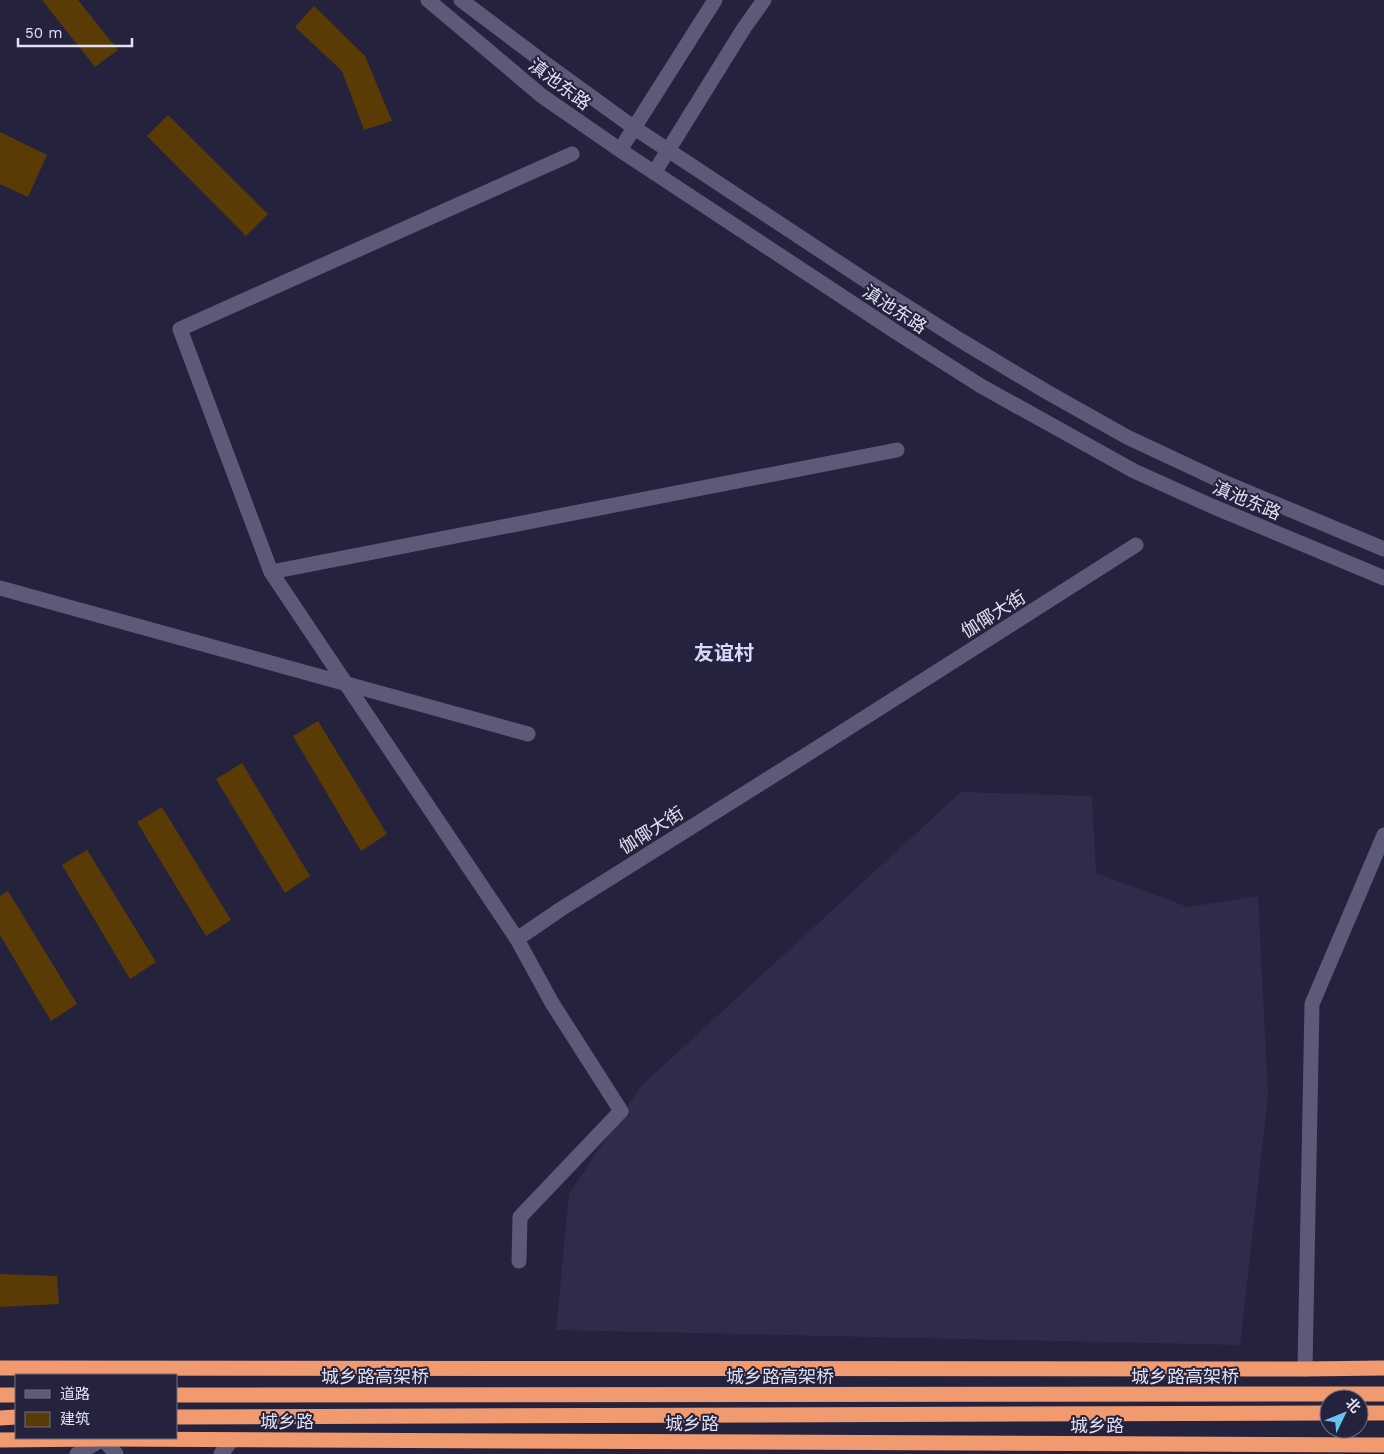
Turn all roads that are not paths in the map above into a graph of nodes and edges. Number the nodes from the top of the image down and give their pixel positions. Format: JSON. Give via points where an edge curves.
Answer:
{"nodes":[{"id":1,"x":428,"y":0,"type":"edge"},
{"id":2,"x":461,"y":0,"type":"edge"},
{"id":3,"x":715,"y":0,"type":"edge"},
{"id":4,"x":764,"y":0,"type":"edge"},
{"id":5,"x":634,"y":127,"type":"junction"},
{"id":6,"x":620,"y":150,"type":"junction"},
{"id":7,"x":669,"y":150,"type":"junction"},
{"id":8,"x":572,"y":154,"type":"dead end"},
{"id":9,"x":654,"y":173,"type":"junction"},
{"id":10,"x":897,"y":450,"type":"dead end"},
{"id":11,"x":1136,"y":545,"type":"dead end"},
{"id":12,"x":1384,"y":549,"type":"edge"},
{"id":13,"x":271,"y":572,"type":"junction"},
{"id":14,"x":1384,"y":578,"type":"edge"},
{"id":15,"x":0,"y":588,"type":"edge"},
{"id":16,"x":528,"y":734,"type":"dead end"},
{"id":17,"x":1384,"y":835,"type":"edge"},
{"id":18,"x":517,"y":939,"type":"junction"},
{"id":19,"x":519,"y":1262,"type":"dead end"},
{"id":20,"x":0,"y":1368,"type":"edge"},
{"id":21,"x":1384,"y":1368,"type":"edge"},
{"id":22,"x":1305,"y":1369,"type":"junction"},
{"id":23,"x":1384,"y":1394,"type":"edge"},
{"id":24,"x":0,"y":1395,"type":"edge"},
{"id":25,"x":15,"y":1395,"type":"edge"},
{"id":26,"x":178,"y":1395,"type":"edge"},
{"id":27,"x":1319,"y":1413,"type":"edge"},
{"id":28,"x":1369,"y":1413,"type":"edge"},
{"id":29,"x":1384,"y":1413,"type":"edge"},
{"id":30,"x":178,"y":1417,"type":"edge"},
{"id":31,"x":0,"y":1418,"type":"edge"},
{"id":32,"x":15,"y":1418,"type":"edge"},
{"id":33,"x":103,"y":1439,"type":"edge"},
{"id":34,"x":0,"y":1440,"type":"edge"},
{"id":35,"x":232,"y":1440,"type":"junction"},
{"id":36,"x":1384,"y":1445,"type":"edge"},
{"id":37,"x":77,"y":1454,"type":"edge"},
{"id":38,"x":97,"y":1454,"type":"edge"},
{"id":39,"x":116,"y":1454,"type":"edge"},
{"id":40,"x":220,"y":1454,"type":"edge"}],
"edges":[{"from":1,"to":6,"type":"street","name":"滇池东路","via":[[542,96]]},
{"from":2,"to":5,"type":"street","name":"滇池东路"},
{"from":3,"to":5,"type":"street"},
{"from":4,"to":7,"type":"street"},
{"from":5,"to":6,"type":"street"},
{"from":5,"to":7,"type":"street","name":"滇池东路"},
{"from":6,"to":9,"type":"street","name":"滇池东路"},
{"from":7,"to":9,"type":"street"},
{"from":7,"to":12,"type":"street","name":"滇池东路","via":[[870,283],[1046,392],[1127,437],[1213,477]]},
{"from":8,"to":13,"type":"street","via":[[180,329]]},
{"from":9,"to":14,"type":"street","name":"滇池东路","via":[[896,332],[1060,431],[1134,471]]},
{"from":10,"to":13,"type":"street"},
{"from":11,"to":18,"type":"street","name":"伽倻大街"},
{"from":13,"to":18,"type":"street"},
{"from":15,"to":16,"type":"street"},
{"from":17,"to":22,"type":"street","via":[[1312,1004]]},
{"from":18,"to":19,"type":"street","via":[[620,1111],[520,1217]]},
{"from":20,"to":22,"type":"highway"},
{"from":21,"to":22,"type":"highway"},
{"from":23,"to":26,"type":"highway","name":"城乡路高架桥"},
{"from":24,"to":25,"type":"highway"},
{"from":27,"to":30,"type":"highway"},
{"from":28,"to":29,"type":"highway"},
{"from":31,"to":32,"type":"highway"},
{"from":33,"to":34,"type":"highway","name":"城乡路"},
{"from":33,"to":35,"type":"highway","name":"城乡路"},
{"from":33,"to":37,"type":"street"},
{"from":33,"to":38,"type":"street"},
{"from":33,"to":39,"type":"street"},
{"from":35,"to":36,"type":"highway","name":"城乡路"},
{"from":35,"to":40,"type":"street"}]}
